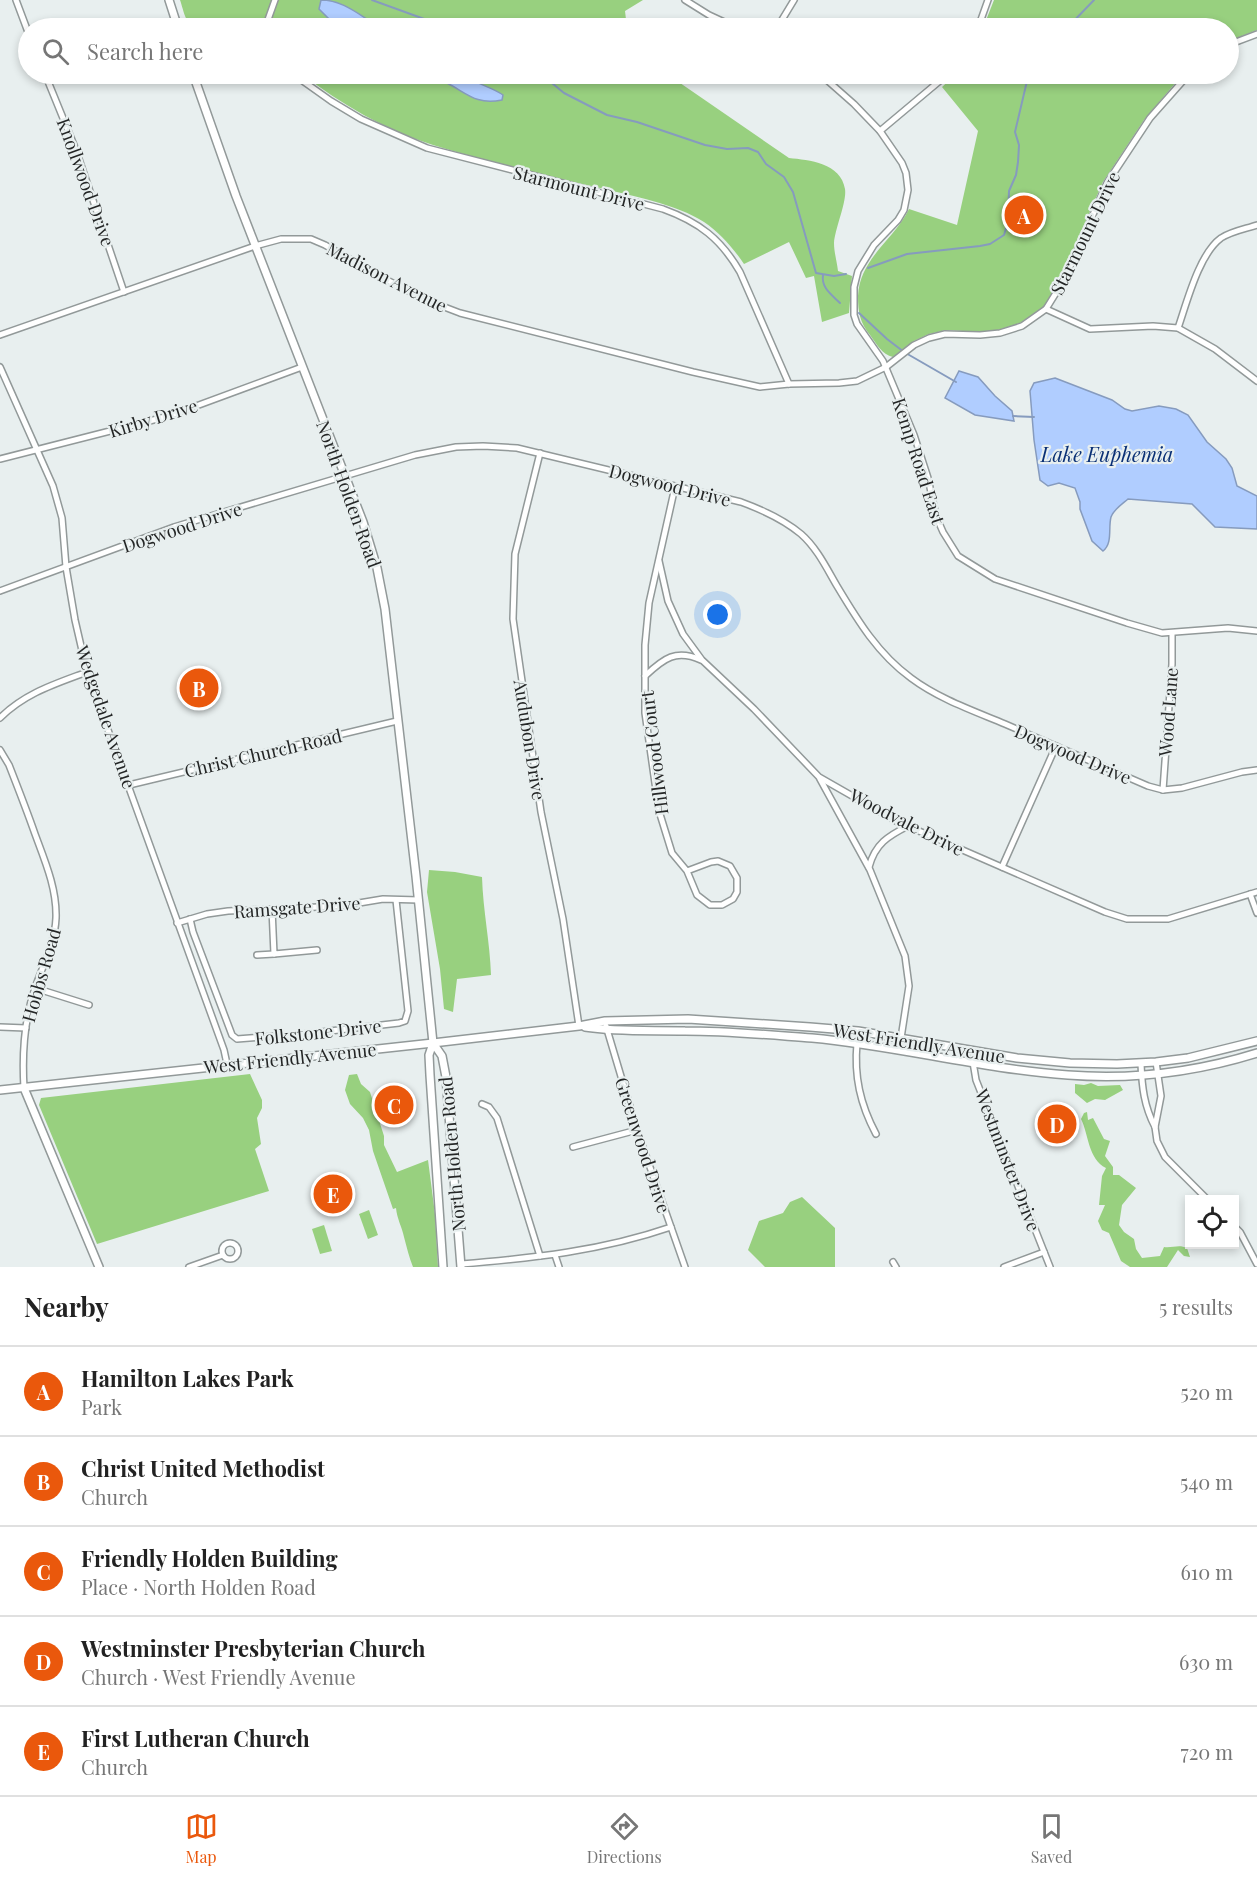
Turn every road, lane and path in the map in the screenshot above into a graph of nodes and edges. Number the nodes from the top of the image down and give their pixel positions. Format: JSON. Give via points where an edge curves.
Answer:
{"nodes":[{"id":1,"x":16,"y":0,"type":"edge"},
{"id":2,"x":169,"y":0,"type":"edge"},
{"id":3,"x":275,"y":0,"type":"edge"},
{"id":4,"x":685,"y":0,"type":"edge"},
{"id":5,"x":794,"y":0,"type":"edge"},
{"id":6,"x":988,"y":0,"type":"edge"},
{"id":7,"x":23,"y":18,"type":"edge"},
{"id":8,"x":175,"y":18,"type":"edge"},
{"id":9,"x":269,"y":18,"type":"edge"},
{"id":10,"x":715,"y":18,"type":"edge"},
{"id":11,"x":783,"y":18,"type":"edge"},
{"id":12,"x":982,"y":18,"type":"edge"},
{"id":13,"x":1257,"y":34,"type":"edge"},
{"id":14,"x":1239,"y":41,"type":"edge"},
{"id":15,"x":49,"y":84,"type":"edge"},
{"id":16,"x":197,"y":84,"type":"edge"},
{"id":17,"x":307,"y":84,"type":"edge"},
{"id":18,"x":831,"y":84,"type":"edge"},
{"id":19,"x":936,"y":84,"type":"edge"},
{"id":20,"x":1180,"y":84,"type":"edge"},
{"id":21,"x":880,"y":131,"type":"junction"},
{"id":22,"x":1257,"y":225,"type":"edge"},
{"id":23,"x":255,"y":246,"type":"junction"},
{"id":24,"x":124,"y":292,"type":"junction"},
{"id":25,"x":1046,"y":309,"type":"junction"},
{"id":26,"x":1178,"y":328,"type":"junction"},
{"id":27,"x":0,"y":335,"type":"edge"},
{"id":28,"x":0,"y":367,"type":"edge"},
{"id":29,"x":302,"y":367,"type":"junction"},
{"id":30,"x":886,"y":367,"type":"junction"},
{"id":31,"x":1257,"y":381,"type":"edge"},
{"id":32,"x":789,"y":384,"type":"junction"},
{"id":33,"x":38,"y":450,"type":"junction"},
{"id":34,"x":540,"y":453,"type":"junction"},
{"id":35,"x":0,"y":459,"type":"edge"},
{"id":36,"x":345,"y":476,"type":"junction"},
{"id":37,"x":675,"y":487,"type":"junction"},
{"id":38,"x":659,"y":561,"type":"junction"},
{"id":39,"x":66,"y":567,"type":"junction"},
{"id":40,"x":0,"y":591,"type":"edge"},
{"id":41,"x":1257,"y":631,"type":"edge"},
{"id":42,"x":1172,"y":634,"type":"junction"},
{"id":43,"x":702,"y":660,"type":"junction"},
{"id":44,"x":87,"y":672,"type":"junction"},
{"id":45,"x":645,"y":676,"type":"junction"},
{"id":46,"x":0,"y":718,"type":"edge"},
{"id":47,"x":397,"y":721,"type":"junction"},
{"id":48,"x":1056,"y":746,"type":"junction"},
{"id":49,"x":0,"y":750,"type":"edge"},
{"id":50,"x":1257,"y":770,"type":"edge"},
{"id":51,"x":819,"y":777,"type":"junction"},
{"id":52,"x":129,"y":785,"type":"junction"},
{"id":53,"x":1163,"y":790,"type":"junction"},
{"id":54,"x":908,"y":826,"type":"junction"},
{"id":55,"x":869,"y":867,"type":"junction"},
{"id":56,"x":1002,"y":867,"type":"junction"},
{"id":57,"x":687,"y":871,"type":"junction"},
{"id":58,"x":1257,"y":892,"type":"edge"},
{"id":59,"x":1250,"y":894,"type":"junction"},
{"id":60,"x":396,"y":900,"type":"junction"},
{"id":61,"x":419,"y":900,"type":"junction"},
{"id":62,"x":272,"y":909,"type":"junction"},
{"id":63,"x":1257,"y":913,"type":"edge"},
{"id":64,"x":190,"y":919,"type":"junction"},
{"id":65,"x":177,"y":923,"type":"junction"},
{"id":66,"x":317,"y":950,"type":"dead end"},
{"id":67,"x":257,"y":954,"type":"dead end"},
{"id":68,"x":274,"y":954,"type":"junction"},
{"id":69,"x":35,"y":988,"type":"junction"},
{"id":70,"x":89,"y":1005,"type":"dead end"},
{"id":71,"x":605,"y":1021,"type":"junction"},
{"id":72,"x":579,"y":1026,"type":"junction"},
{"id":73,"x":0,"y":1028,"type":"edge"},
{"id":74,"x":26,"y":1028,"type":"junction"},
{"id":75,"x":606,"y":1030,"type":"junction"},
{"id":76,"x":901,"y":1038,"type":"junction"},
{"id":77,"x":1257,"y":1041,"type":"edge"},
{"id":78,"x":857,"y":1042,"type":"junction"},
{"id":79,"x":433,"y":1043,"type":"junction"},
{"id":80,"x":975,"y":1051,"type":"junction"},
{"id":81,"x":1257,"y":1053,"type":"edge"},
{"id":82,"x":973,"y":1062,"type":"junction"},
{"id":83,"x":1156,"y":1062,"type":"junction"},
{"id":84,"x":1141,"y":1064,"type":"junction"},
{"id":85,"x":227,"y":1065,"type":"junction"},
{"id":86,"x":1158,"y":1074,"type":"junction"},
{"id":87,"x":1142,"y":1075,"type":"junction"},
{"id":88,"x":24,"y":1088,"type":"junction"},
{"id":89,"x":0,"y":1090,"type":"edge"},
{"id":90,"x":482,"y":1104,"type":"dead end"},
{"id":91,"x":1155,"y":1127,"type":"junction"},
{"id":92,"x":637,"y":1130,"type":"junction"},
{"id":93,"x":876,"y":1134,"type":"dead end"},
{"id":94,"x":573,"y":1147,"type":"dead end"},
{"id":95,"x":1203,"y":1195,"type":"edge"},
{"id":96,"x":671,"y":1227,"type":"junction"},
{"id":97,"x":1239,"y":1231,"type":"edge"},
{"id":98,"x":1044,"y":1252,"type":"junction"},
{"id":99,"x":223,"y":1255,"type":"dead end"},
{"id":100,"x":555,"y":1255,"type":"junction"},
{"id":101,"x":540,"y":1257,"type":"junction"},
{"id":102,"x":510,"y":1260,"type":"junction"},
{"id":103,"x":1257,"y":1264,"type":"edge"},
{"id":104,"x":461,"y":1266,"type":"edge"},
{"id":105,"x":99,"y":1267,"type":"edge"},
{"id":106,"x":189,"y":1267,"type":"edge"},
{"id":107,"x":443,"y":1267,"type":"edge"},
{"id":108,"x":510,"y":1267,"type":"edge"},
{"id":109,"x":559,"y":1267,"type":"edge"},
{"id":110,"x":685,"y":1267,"type":"edge"},
{"id":111,"x":1004,"y":1267,"type":"edge"},
{"id":112,"x":1050,"y":1267,"type":"edge"}],
"edges":[{"from":1,"to":7,"type":"street"},
{"from":2,"to":8,"type":"main road"},
{"from":3,"to":9,"type":"street"},
{"from":4,"to":10,"type":"street"},
{"from":5,"to":11,"type":"street"},
{"from":6,"to":12,"type":"street"},
{"from":13,"to":14,"type":"street"},
{"from":15,"to":24,"type":"street","name":"Knollwood Drive"},
{"from":16,"to":23,"type":"main road","name":"North Holden Road"},
{"from":17,"to":32,"type":"street","name":"Starmount Drive","via":[[361,119],[427,148],[686,218],[731,256]]},
{"from":18,"to":21,"type":"street","name":"Kemp Road East"},
{"from":19,"to":21,"type":"street"},
{"from":20,"to":25,"type":"street","name":"Starmount Drive","via":[[1150,118],[1107,183],[1064,280]]},
{"from":21,"to":30,"type":"street","name":"Kemp Road East","via":[[902,163],[907,198],[898,220],[862,262],[854,287],[853,309],[857,324]]},
{"from":22,"to":26,"type":"street","via":[[1232,232],[1211,249]]},
{"from":23,"to":24,"type":"street","name":"Madison Avenue"},
{"from":23,"to":29,"type":"main road","name":"North Holden Road"},
{"from":23,"to":32,"type":"street","name":"Madison Avenue","via":[[281,239],[311,239],[460,313],[760,387]]},
{"from":24,"to":27,"type":"street","name":"Madison Avenue"},
{"from":25,"to":26,"type":"street","via":[[1090,329]]},
{"from":25,"to":30,"type":"street","name":"Starmount Drive","via":[[1022,326],[1000,333],[929,338]]},
{"from":26,"to":31,"type":"street","via":[[1215,349]]},
{"from":28,"to":33,"type":"street","name":"Wedgedale Avenue"},
{"from":29,"to":33,"type":"street","name":"Kirby Drive","via":[[168,416]]},
{"from":29,"to":36,"type":"main road","name":"North Holden Road"},
{"from":30,"to":32,"type":"street","name":"Madison Avenue","via":[[857,381]]},
{"from":30,"to":42,"type":"street","name":"Kemp Road East","via":[[921,456],[936,516],[958,556],[995,579],[1126,623]]},
{"from":33,"to":35,"type":"street","name":"Kirby Drive"},
{"from":33,"to":39,"type":"street","name":"Wedgedale Avenue","via":[[62,518]]},
{"from":34,"to":36,"type":"street","name":"Dogwood Drive","via":[[517,448],[456,447]]},
{"from":34,"to":37,"type":"street","name":"Dogwood Drive"},
{"from":34,"to":72,"type":"street","name":"Audubon Drive","via":[[515,554],[513,619],[541,812],[563,918]]},
{"from":36,"to":39,"type":"street","name":"Dogwood Drive","via":[[174,527]]},
{"from":36,"to":47,"type":"main road","name":"North Holden Road","via":[[367,534],[385,609]]},
{"from":37,"to":38,"type":"street","name":"Hillwood Court"},
{"from":37,"to":48,"type":"street","name":"Dogwood Drive","via":[[741,502],[785,522],[812,547],[872,642],[910,678]]},
{"from":38,"to":43,"type":"street","name":"Woodvale Drive","via":[[675,617]]},
{"from":38,"to":45,"type":"street","name":"Hillwood Court","via":[[649,603]]},
{"from":39,"to":40,"type":"street","name":"Dogwood Drive"},
{"from":39,"to":44,"type":"street","name":"Wedgedale Avenue"},
{"from":41,"to":42,"type":"street","name":"Kemp Road East","via":[[1228,628]]},
{"from":42,"to":53,"type":"street","name":"Wood Lane"},
{"from":43,"to":45,"type":"street","via":[[689,654],[672,656]]},
{"from":43,"to":51,"type":"street","name":"Woodvale Drive"},
{"from":44,"to":46,"type":"street","via":[[24,698]]},
{"from":44,"to":52,"type":"street","name":"Wedgedale Avenue"},
{"from":45,"to":57,"type":"street","name":"Hillwood Court","via":[[645,713],[659,811],[672,853]]},
{"from":47,"to":52,"type":"street","name":"Christ Church Road"},
{"from":47,"to":61,"type":"main road","name":"North Holden Road"},
{"from":48,"to":53,"type":"street","name":"Dogwood Drive"},
{"from":48,"to":56,"type":"street"},
{"from":49,"to":69,"type":"street","name":"Hobbs Road","via":[[48,870],[56,904],[53,940]]},
{"from":50,"to":53,"type":"street","name":"Dogwood Drive"},
{"from":51,"to":54,"type":"street","name":"Woodvale Drive"},
{"from":51,"to":55,"type":"street"},
{"from":52,"to":65,"type":"street","name":"Wedgedale Avenue"},
{"from":54,"to":55,"type":"street","via":[[882,842]]},
{"from":54,"to":56,"type":"street","name":"Woodvale Drive"},
{"from":55,"to":76,"type":"street","via":[[904,956],[909,986]]},
{"from":56,"to":59,"type":"street","name":"Woodvale Drive","via":[[1127,919],[1168,919]]},
{"from":57,"to":57,"type":"street","name":"Hillwood Court","via":[[703,901],[717,905],[733,899],[737,878],[730,866],[718,861]]},
{"from":58,"to":59,"type":"street","name":"Woodvale Drive"},
{"from":59,"to":63,"type":"street"},
{"from":60,"to":61,"type":"street","name":"Ramsgate Drive"},
{"from":60,"to":62,"type":"street","name":"Ramsgate Drive"},
{"from":60,"to":64,"type":"street","name":"Folkstone Drive","via":[[408,1011],[405,1021],[304,1034],[237,1039],[232,1035]]},
{"from":61,"to":79,"type":"main road","name":"North Holden Road"},
{"from":62,"to":64,"type":"street","name":"Ramsgate Drive","via":[[228,911]]},
{"from":62,"to":68,"type":"street"},
{"from":64,"to":65,"type":"street","name":"Ramsgate Drive"},
{"from":65,"to":85,"type":"street","name":"Wedgedale Avenue"},
{"from":66,"to":68,"type":"street"},
{"from":67,"to":68,"type":"street"},
{"from":69,"to":70,"type":"street"},
{"from":69,"to":74,"type":"street","name":"Hobbs Road"},
{"from":71,"to":72,"type":"main road","name":"West Friendly Avenue"},
{"from":71,"to":75,"type":"street","name":"Greenwood Drive"},
{"from":71,"to":76,"type":"main road","name":"West Friendly Avenue","via":[[699,1020]]},
{"from":72,"to":75,"type":"main road","name":"West Friendly Avenue"},
{"from":72,"to":79,"type":"main road","name":"West Friendly Avenue"},
{"from":73,"to":74,"type":"street"},
{"from":74,"to":88,"type":"street","name":"Hobbs Road"},
{"from":75,"to":78,"type":"main road","name":"West Friendly Avenue"},
{"from":75,"to":92,"type":"street","name":"Greenwood Drive"},
{"from":76,"to":80,"type":"main road","name":"West Friendly Avenue"},
{"from":77,"to":83,"type":"main road","name":"West Friendly Avenue"},
{"from":78,"to":82,"type":"main road","name":"West Friendly Avenue"},
{"from":78,"to":93,"type":"street","via":[[858,1090]]},
{"from":79,"to":85,"type":"main road","name":"West Friendly Avenue"},
{"from":79,"to":104,"type":"main road","name":"North Holden Road","via":[[442,1056],[446,1077]]},
{"from":79,"to":107,"type":"main road","name":"North Holden Road","via":[[429,1055]]},
{"from":80,"to":82,"type":"street","name":"Westminster Drive"},
{"from":80,"to":84,"type":"main road","name":"West Friendly Avenue","via":[[1070,1064]]},
{"from":81,"to":86,"type":"main road","name":"West Friendly Avenue"},
{"from":82,"to":87,"type":"main road","name":"West Friendly Avenue","via":[[1070,1075]]},
{"from":82,"to":98,"type":"street","name":"Westminster Drive","via":[[976,1080]]},
{"from":83,"to":84,"type":"main road","name":"West Friendly Avenue"},
{"from":83,"to":86,"type":"street"},
{"from":84,"to":87,"type":"street"},
{"from":85,"to":88,"type":"main road","name":"West Friendly Avenue"},
{"from":86,"to":87,"type":"main road","name":"West Friendly Avenue"},
{"from":86,"to":91,"type":"street","via":[[1161,1095]]},
{"from":87,"to":91,"type":"street","via":[[1144,1098]]},
{"from":88,"to":89,"type":"main road","name":"West Friendly Avenue"},
{"from":88,"to":105,"type":"main road","name":"Hobbs Road"},
{"from":90,"to":101,"type":"street","via":[[498,1118]]},
{"from":91,"to":95,"type":"street","via":[[1165,1157]]},
{"from":92,"to":94,"type":"street"},
{"from":92,"to":96,"type":"street","name":"Greenwood Drive"},
{"from":96,"to":100,"type":"street","via":[[600,1248]]},
{"from":96,"to":110,"type":"street","name":"Greenwood Drive"},
{"from":97,"to":103,"type":"street"},
{"from":98,"to":111,"type":"street"},
{"from":98,"to":112,"type":"street","name":"Westminster Drive"},
{"from":99,"to":106,"type":"street"},
{"from":100,"to":101,"type":"street"},
{"from":100,"to":109,"type":"street"},
{"from":101,"to":102,"type":"street"},
{"from":102,"to":104,"type":"street"},
{"from":102,"to":108,"type":"street"}]}
